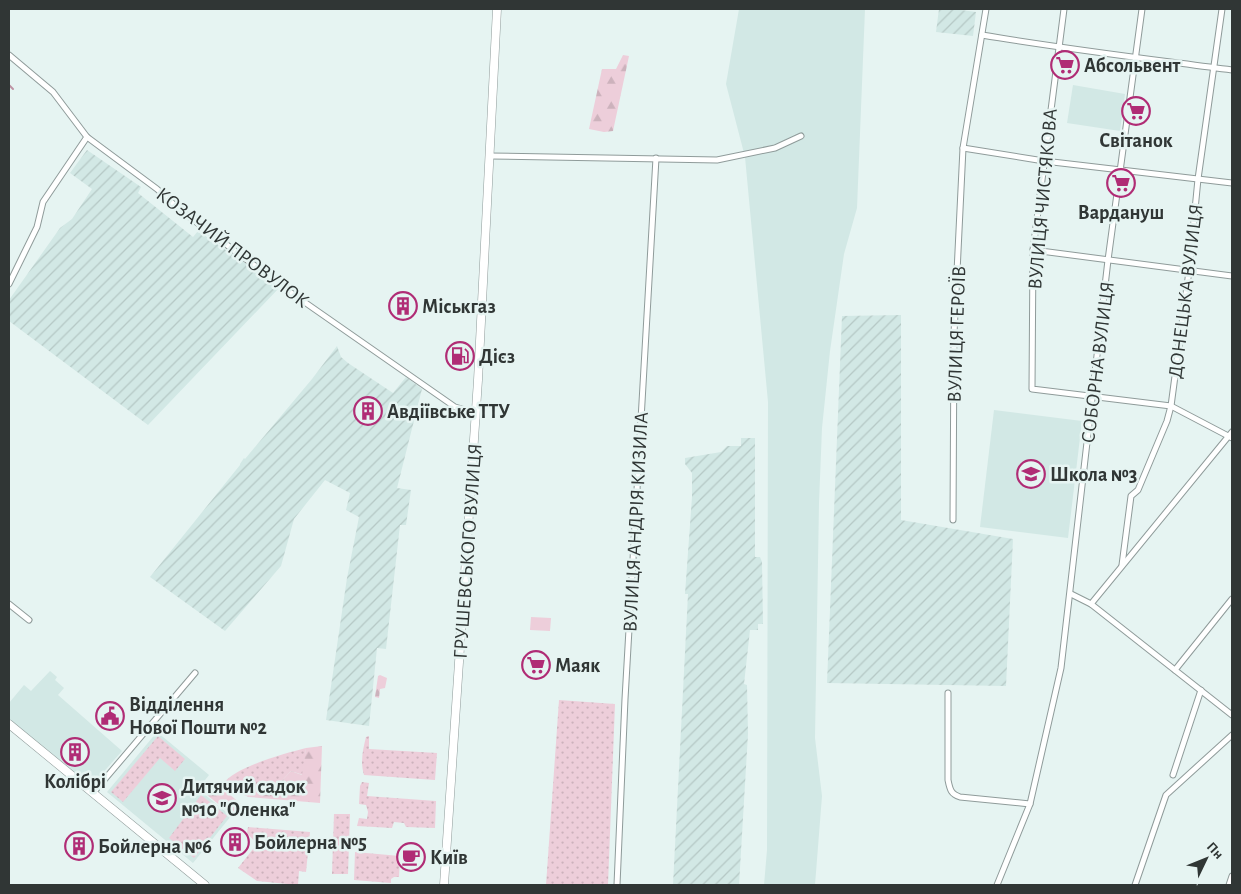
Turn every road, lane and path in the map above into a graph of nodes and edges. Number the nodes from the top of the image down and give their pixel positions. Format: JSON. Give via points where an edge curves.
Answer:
{"nodes":[{"id":1,"x":497,"y":9,"type":"edge"},
{"id":2,"x":986,"y":9,"type":"edge"},
{"id":3,"x":1064,"y":9,"type":"edge"},
{"id":4,"x":1142,"y":9,"type":"edge"},
{"id":5,"x":1222,"y":9,"type":"edge"},
{"id":6,"x":982,"y":35,"type":"junction"},
{"id":7,"x":1058,"y":48,"type":"junction"},
{"id":8,"x":9,"y":55,"type":"edge"},
{"id":9,"x":1136,"y":56,"type":"junction"},
{"id":10,"x":1213,"y":68,"type":"junction"},
{"id":11,"x":1232,"y":70,"type":"edge"},
{"id":12,"x":801,"y":136,"type":"dead end"},
{"id":13,"x":87,"y":138,"type":"junction"},
{"id":14,"x":963,"y":148,"type":"junction"},
{"id":15,"x":490,"y":156,"type":"junction"},
{"id":16,"x":656,"y":158,"type":"junction"},
{"id":17,"x":1044,"y":161,"type":"junction"},
{"id":18,"x":1120,"y":169,"type":"junction"},
{"id":19,"x":1198,"y":179,"type":"junction"},
{"id":20,"x":1232,"y":183,"type":"edge"},
{"id":21,"x":1033,"y":250,"type":"junction"},
{"id":22,"x":1108,"y":260,"type":"junction"},
{"id":23,"x":1189,"y":270,"type":"junction"},
{"id":24,"x":1232,"y":276,"type":"edge"},
{"id":25,"x":9,"y":284,"type":"edge"},
{"id":26,"x":1093,"y":397,"type":"junction"},
{"id":27,"x":1171,"y":406,"type":"junction"},
{"id":28,"x":476,"y":413,"type":"junction"},
{"id":29,"x":1231,"y":435,"type":"edge"},
{"id":30,"x":953,"y":520,"type":"dead end"},
{"id":31,"x":1122,"y":566,"type":"junction"},
{"id":32,"x":1070,"y":594,"type":"junction"},
{"id":33,"x":1232,"y":599,"type":"edge"},
{"id":34,"x":9,"y":604,"type":"edge"},
{"id":35,"x":1091,"y":604,"type":"junction"},
{"id":36,"x":29,"y":620,"type":"dead end"},
{"id":37,"x":1175,"y":670,"type":"junction"},
{"id":38,"x":195,"y":673,"type":"dead end"},
{"id":39,"x":1201,"y":690,"type":"junction"},
{"id":40,"x":948,"y":693,"type":"dead end"},
{"id":41,"x":1232,"y":715,"type":"edge"},
{"id":42,"x":9,"y":724,"type":"edge"},
{"id":43,"x":1232,"y":735,"type":"edge"},
{"id":44,"x":1173,"y":775,"type":"dead end"},
{"id":45,"x":93,"y":793,"type":"junction"},
{"id":46,"x":1030,"y":804,"type":"junction"},
{"id":47,"x":1232,"y":876,"type":"edge"},
{"id":48,"x":205,"y":885,"type":"edge"},
{"id":49,"x":444,"y":885,"type":"edge"},
{"id":50,"x":617,"y":885,"type":"edge"},
{"id":51,"x":997,"y":885,"type":"edge"},
{"id":52,"x":1135,"y":885,"type":"edge"},
{"id":53,"x":1229,"y":885,"type":"edge"}],
"edges":[{"from":1,"to":15,"type":"street","name":"ГРУШЕВСЬКОГО ВУЛИЦЯ"},
{"from":2,"to":6,"type":"street","name":"ВУЛИЦЯ ГЕРОЇВ"},
{"from":3,"to":7,"type":"street","name":"ВУЛИЦЯ ЧИСТЯКОВА"},
{"from":4,"to":9,"type":"street","name":"СОБОРНА ВУЛИЦЯ"},
{"from":5,"to":10,"type":"street","name":"ДОНЕЦЬКА ВУЛИЦЯ"},
{"from":6,"to":7,"type":"street"},
{"from":6,"to":14,"type":"street","name":"ВУЛИЦЯ ГЕРОЇВ"},
{"from":7,"to":9,"type":"street"},
{"from":7,"to":17,"type":"street","name":"ВУЛИЦЯ ЧИСТЯКОВА"},
{"from":8,"to":13,"type":"street","name":"КОЗАЧИЙ ПРОВУЛОК","via":[[53,92]]},
{"from":9,"to":10,"type":"street"},
{"from":9,"to":18,"type":"street","name":"СОБОРНА ВУЛИЦЯ"},
{"from":10,"to":11,"type":"street"},
{"from":10,"to":19,"type":"street","name":"ДОНЕЦЬКА ВУЛИЦЯ"},
{"from":12,"to":16,"type":"street","via":[[775,148],[717,160]]},
{"from":13,"to":25,"type":"street","via":[[43,202],[37,227]]},
{"from":13,"to":28,"type":"street","name":"КОЗАЧИЙ ПРОВУЛОК","via":[[290,292],[455,407]]},
{"from":14,"to":17,"type":"street"},
{"from":14,"to":30,"type":"street","name":"ВУЛИЦЯ ГЕРОЇВ","via":[[954,334]]},
{"from":15,"to":16,"type":"street"},
{"from":15,"to":28,"type":"street","name":"ГРУШЕВСЬКОГО ВУЛИЦЯ"},
{"from":16,"to":50,"type":"street","name":"ВУЛИЦЯ АНДРІЯ КИЗИЛА"},
{"from":17,"to":18,"type":"street"},
{"from":17,"to":21,"type":"street","name":"ВУЛИЦЯ ЧИСТЯКОВА"},
{"from":18,"to":19,"type":"street"},
{"from":18,"to":22,"type":"street","name":"СОБОРНА ВУЛИЦЯ"},
{"from":19,"to":20,"type":"street"},
{"from":19,"to":23,"type":"street","name":"ДОНЕЦЬКА ВУЛИЦЯ"},
{"from":21,"to":22,"type":"street"},
{"from":21,"to":26,"type":"street","name":"ВУЛИЦЯ ЧИСТЯКОВА","via":[[1032,389]]},
{"from":22,"to":23,"type":"street"},
{"from":22,"to":26,"type":"street","name":"СОБОРНА ВУЛИЦЯ"},
{"from":23,"to":24,"type":"street"},
{"from":23,"to":27,"type":"street","name":"ДОНЕЦЬКА ВУЛИЦЯ"},
{"from":26,"to":27,"type":"street"},
{"from":26,"to":32,"type":"street","name":"СОБОРНА ВУЛИЦЯ"},
{"from":27,"to":29,"type":"street"},
{"from":27,"to":31,"type":"street","name":"ДОНЕЦЬКА ВУЛИЦЯ","via":[[1138,490],[1132,496]]},
{"from":28,"to":49,"type":"street","name":"ГРУШЕВСЬКОГО ВУЛИЦЯ"},
{"from":29,"to":31,"type":"street"},
{"from":31,"to":35,"type":"street"},
{"from":32,"to":35,"type":"street"},
{"from":32,"to":46,"type":"street","name":"СОБОРНА ВУЛИЦЯ","via":[[1061,668]]},
{"from":33,"to":37,"type":"street"},
{"from":34,"to":36,"type":"street"},
{"from":35,"to":37,"type":"street"},
{"from":37,"to":39,"type":"street"},
{"from":38,"to":45,"type":"street"},
{"from":39,"to":41,"type":"street"},
{"from":39,"to":44,"type":"street"},
{"from":40,"to":46,"type":"street","via":[[950,791],[960,797]]},
{"from":42,"to":45,"type":"street"},
{"from":43,"to":52,"type":"street","via":[[1166,795]]},
{"from":45,"to":48,"type":"street"},
{"from":46,"to":51,"type":"street","name":"СОБОРНА ВУЛИЦЯ"},
{"from":47,"to":53,"type":"street"}]}
